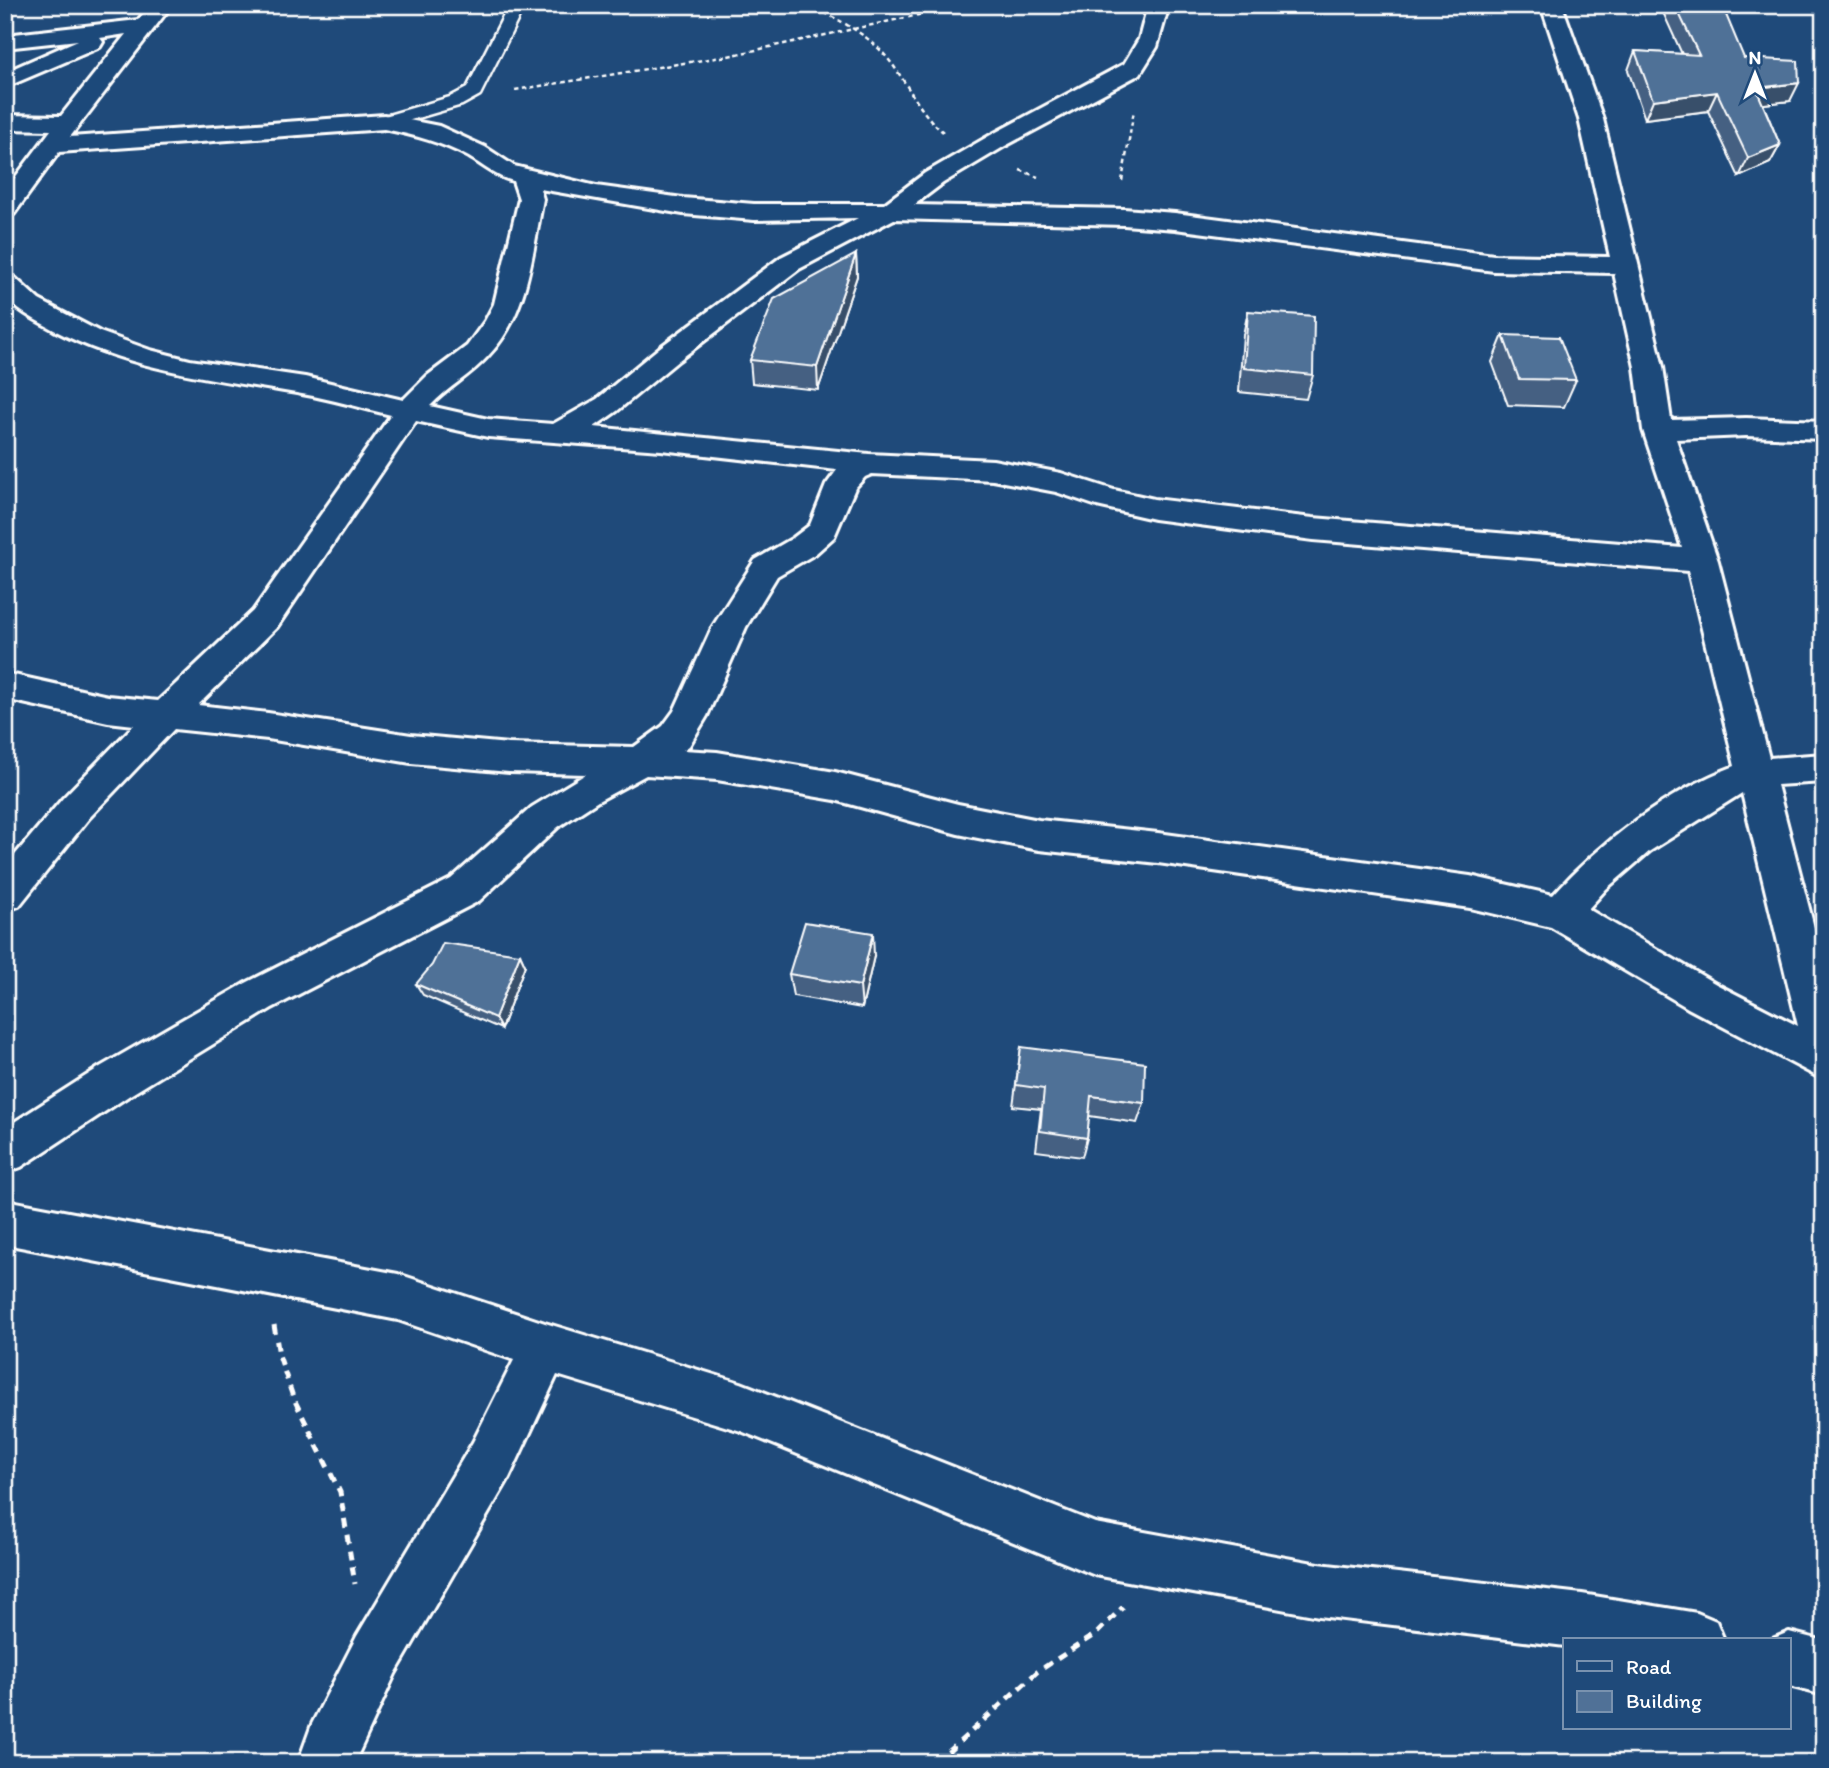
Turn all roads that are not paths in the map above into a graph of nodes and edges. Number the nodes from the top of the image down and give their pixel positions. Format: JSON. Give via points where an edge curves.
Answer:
{"nodes":[{"id":1,"x":162,"y":5,"type":"edge"},
{"id":2,"x":517,"y":5,"type":"edge"},
{"id":3,"x":1158,"y":5,"type":"edge"},
{"id":4,"x":1551,"y":5,"type":"edge"},
{"id":5,"x":144,"y":26,"type":"junction"},
{"id":6,"x":112,"y":30,"type":"junction"},
{"id":7,"x":5,"y":42,"type":"edge"},
{"id":8,"x":9,"y":76,"type":"edge"},
{"id":9,"x":72,"y":85,"type":"junction"},
{"id":10,"x":5,"y":122,"type":"edge"},
{"id":11,"x":383,"y":122,"type":"junction"},
{"id":12,"x":68,"y":123,"type":"junction"},
{"id":13,"x":52,"y":145,"type":"junction"},
{"id":14,"x":523,"y":176,"type":"junction"},
{"id":15,"x":6,"y":208,"type":"edge"},
{"id":16,"x":889,"y":212,"type":"junction"},
{"id":17,"x":1626,"y":265,"type":"junction"},
{"id":18,"x":5,"y":283,"type":"edge"},
{"id":19,"x":408,"y":411,"type":"junction"},
{"id":20,"x":1658,"y":430,"type":"junction"},
{"id":21,"x":1824,"y":430,"type":"edge"},
{"id":22,"x":556,"y":434,"type":"junction"},
{"id":23,"x":869,"y":464,"type":"junction"},
{"id":24,"x":1702,"y":561,"type":"junction"},
{"id":25,"x":5,"y":686,"type":"edge"},
{"id":26,"x":165,"y":717,"type":"junction"},
{"id":27,"x":641,"y":761,"type":"junction"},
{"id":28,"x":1824,"y":768,"type":"edge"},
{"id":29,"x":1755,"y":773,"type":"junction"},
{"id":30,"x":5,"y":895,"type":"edge"},
{"id":31,"x":1561,"y":914,"type":"junction"},
{"id":32,"x":1824,"y":1047,"type":"edge"},
{"id":33,"x":1824,"y":1061,"type":"edge"},
{"id":34,"x":5,"y":1153,"type":"edge"},
{"id":35,"x":5,"y":1222,"type":"edge"},
{"id":36,"x":545,"y":1347,"type":"junction"},
{"id":37,"x":1685,"y":1638,"type":"edge"},
{"id":38,"x":1790,"y":1659,"type":"edge"},
{"id":39,"x":1824,"y":1668,"type":"edge"},
{"id":40,"x":326,"y":1763,"type":"edge"}],
"edges":[{"from":1,"to":5,"type":"street"},
{"from":2,"to":11,"type":"lane","via":[[478,87],[469,95]]},
{"from":3,"to":16,"type":"street","via":[[1156,24],[1132,69],[978,152]]},
{"from":4,"to":17,"type":"street","via":[[1591,118]]},
{"from":5,"to":6,"type":"street"},
{"from":5,"to":9,"type":"street"},
{"from":6,"to":7,"type":"street"},
{"from":6,"to":8,"type":"street","via":[[76,50]]},
{"from":8,"to":9,"type":"street"},
{"from":9,"to":12,"type":"street"},
{"from":10,"to":12,"type":"street"},
{"from":11,"to":13,"type":"street"},
{"from":11,"to":14,"type":"street","via":[[431,131]]},
{"from":12,"to":13,"type":"street"},
{"from":13,"to":15,"type":"street"},
{"from":14,"to":16,"type":"street","via":[[596,193],[718,210]]},
{"from":14,"to":19,"type":"street","via":[[531,199],[499,321],[477,352],[436,382]]},
{"from":16,"to":17,"type":"street","via":[[1124,217],[1494,263]]},
{"from":16,"to":22,"type":"street","via":[[765,279],[607,405]]},
{"from":17,"to":20,"type":"street"},
{"from":18,"to":19,"type":"street","via":[[29,306],[90,338],[141,356],[305,386]]},
{"from":19,"to":22,"type":"street","via":[[488,428]]},
{"from":19,"to":26,"type":"street","via":[[265,619]]},
{"from":20,"to":21,"type":"street"},
{"from":20,"to":24,"type":"street"},
{"from":22,"to":23,"type":"street"},
{"from":23,"to":24,"type":"street","via":[[993,470],[1154,509],[1313,529]]},
{"from":23,"to":27,"type":"street","via":[[854,470],[841,485],[823,530],[766,568],[718,649],[678,734]]},
{"from":24,"to":29,"type":"street"},
{"from":25,"to":26,"type":"street"},
{"from":26,"to":27,"type":"street","via":[[268,726],[411,749],[509,758]]},
{"from":26,"to":30,"type":"street","via":[[76,808]]},
{"from":27,"to":31,"type":"street","via":[[717,766],[799,779],[1039,835],[1457,890]]},
{"from":27,"to":34,"type":"street","via":[[545,817],[465,890],[258,996]]},
{"from":28,"to":29,"type":"street"},
{"from":29,"to":31,"type":"street","via":[[1721,786],[1637,840],[1592,878]]},
{"from":29,"to":32,"type":"street"},
{"from":31,"to":33,"type":"street"},
{"from":35,"to":36,"type":"street","via":[[398,1297]]},
{"from":36,"to":37,"type":"street","via":[[741,1407],[1095,1549],[1319,1590]]},
{"from":36,"to":40,"type":"street","via":[[491,1460],[376,1655]]},
{"from":38,"to":39,"type":"street"}]}
